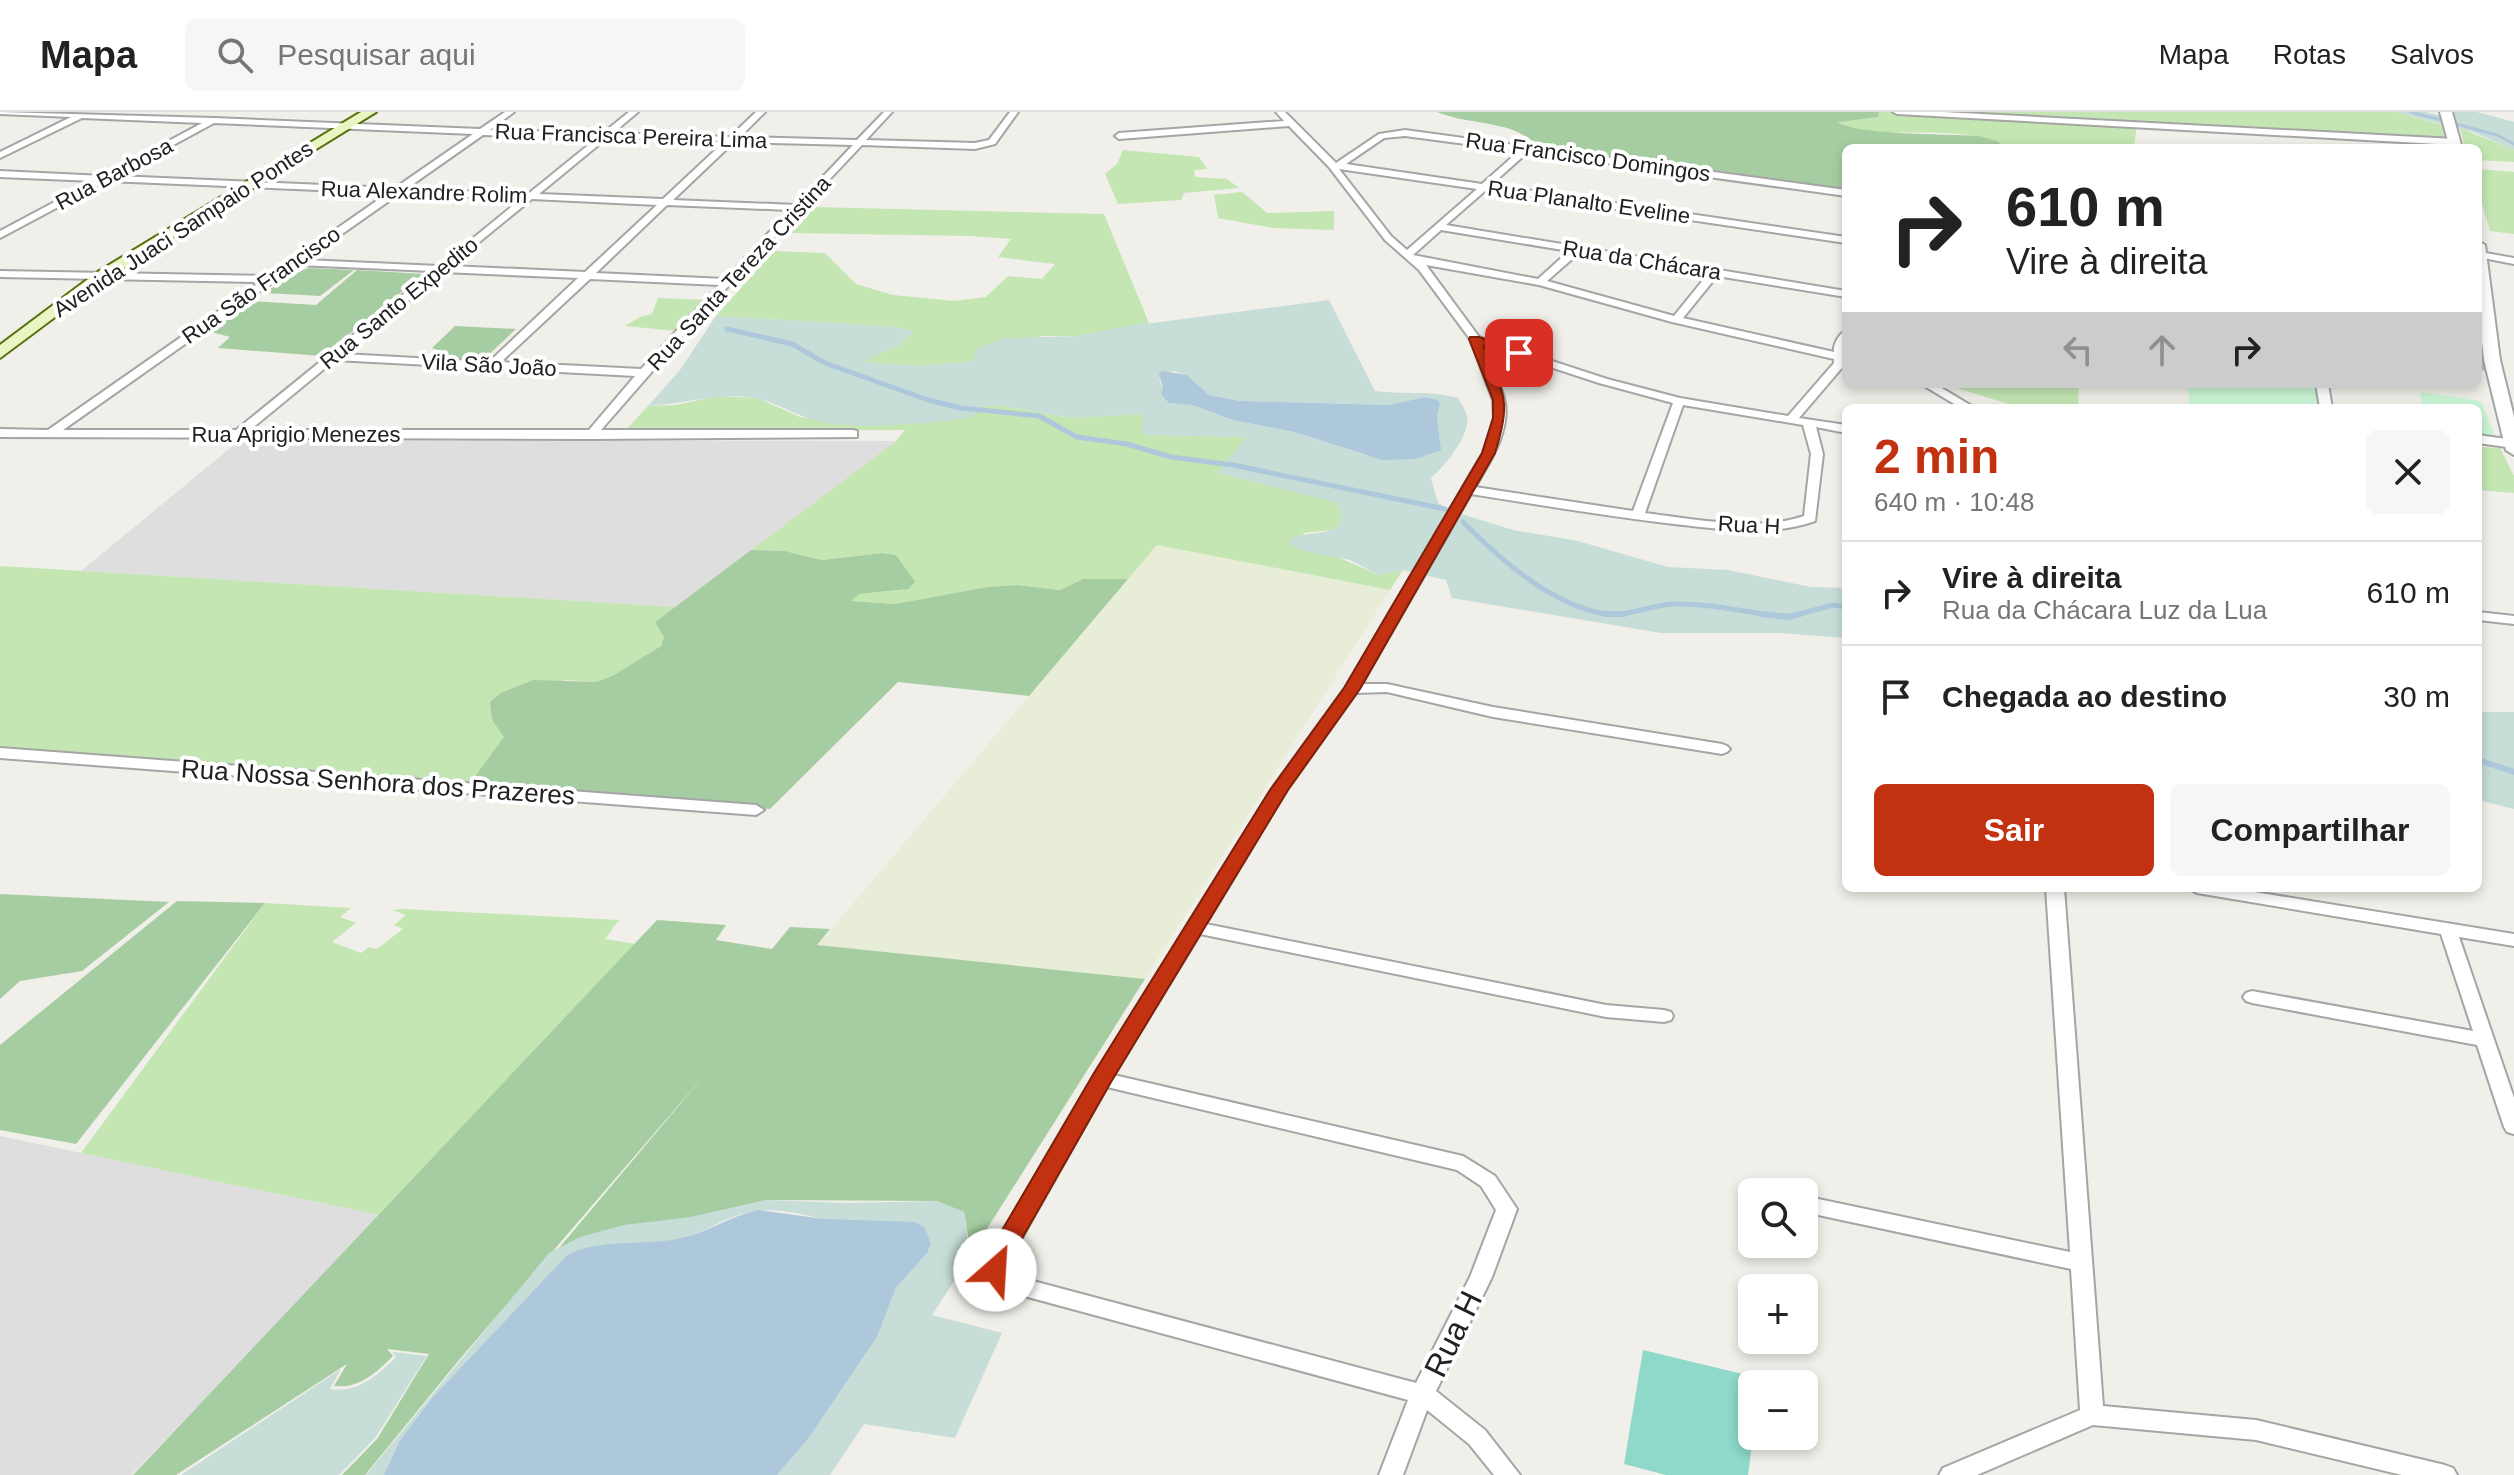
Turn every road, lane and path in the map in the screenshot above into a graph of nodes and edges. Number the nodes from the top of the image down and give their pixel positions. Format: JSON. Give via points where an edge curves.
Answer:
{"nodes":[{"id":1,"x":0,"y":112,"type":"edge"},
{"id":2,"x":228,"y":112,"type":"edge"},
{"id":3,"x":370,"y":112,"type":"edge"},
{"id":4,"x":510,"y":112,"type":"edge"},
{"id":5,"x":634,"y":112,"type":"edge"},
{"id":6,"x":761,"y":112,"type":"edge"},
{"id":7,"x":888,"y":112,"type":"edge"},
{"id":8,"x":1014,"y":112,"type":"edge"},
{"id":9,"x":1280,"y":112,"type":"edge"},
{"id":10,"x":1897,"y":112,"type":"edge"},
{"id":11,"x":2446,"y":112,"type":"edge"},
{"id":12,"x":85,"y":114,"type":"edge"},
{"id":13,"x":214,"y":120,"type":"junction"},
{"id":14,"x":1291,"y":123,"type":"junction"},
{"id":15,"x":348,"y":125,"type":"junction"},
{"id":16,"x":481,"y":132,"type":"junction"},
{"id":17,"x":604,"y":136,"type":"junction"},
{"id":18,"x":1119,"y":136,"type":"dead end"},
{"id":19,"x":730,"y":139,"type":"junction"},
{"id":20,"x":860,"y":144,"type":"junction"},
{"id":21,"x":2438,"y":144,"type":"edge"},
{"id":22,"x":2455,"y":144,"type":"edge"},
{"id":23,"x":1527,"y":149,"type":"junction"},
{"id":24,"x":0,"y":155,"type":"edge"},
{"id":25,"x":1336,"y":165,"type":"junction"},
{"id":26,"x":0,"y":174,"type":"edge"},
{"id":27,"x":106,"y":179,"type":"junction"},
{"id":28,"x":248,"y":185,"type":"junction"},
{"id":29,"x":1485,"y":187,"type":"junction"},
{"id":30,"x":399,"y":192,"type":"junction"},
{"id":31,"x":1842,"y":192,"type":"edge"},
{"id":32,"x":529,"y":197,"type":"junction"},
{"id":33,"x":667,"y":202,"type":"junction"},
{"id":34,"x":800,"y":208,"type":"junction"},
{"id":35,"x":1438,"y":227,"type":"junction"},
{"id":36,"x":0,"y":235,"type":"edge"},
{"id":37,"x":1842,"y":239,"type":"edge"},
{"id":38,"x":1577,"y":250,"type":"junction"},
{"id":39,"x":1409,"y":257,"type":"junction"},
{"id":40,"x":2482,"y":257,"type":"edge"},
{"id":41,"x":2514,"y":261,"type":"edge"},
{"id":42,"x":291,"y":262,"type":"junction"},
{"id":43,"x":439,"y":270,"type":"junction"},
{"id":44,"x":1716,"y":271,"type":"junction"},
{"id":45,"x":0,"y":274,"type":"edge"},
{"id":46,"x":101,"y":276,"type":"junction"},
{"id":47,"x":588,"y":276,"type":"junction"},
{"id":48,"x":270,"y":279,"type":"junction"},
{"id":49,"x":728,"y":282,"type":"junction"},
{"id":50,"x":1540,"y":282,"type":"junction"},
{"id":51,"x":1842,"y":293,"type":"edge"},
{"id":52,"x":2482,"y":308,"type":"edge"},
{"id":53,"x":1676,"y":320,"type":"junction"},
{"id":54,"x":1475,"y":339,"type":"junction"},
{"id":55,"x":0,"y":353,"type":"edge"},
{"id":56,"x":332,"y":357,"type":"junction"},
{"id":57,"x":1842,"y":357,"type":"edge"},
{"id":58,"x":2485,"y":358,"type":"edge"},
{"id":59,"x":1842,"y":359,"type":"edge"},
{"id":60,"x":492,"y":365,"type":"junction"},
{"id":61,"x":646,"y":373,"type":"junction"},
{"id":62,"x":1934,"y":388,"type":"edge"},
{"id":63,"x":1679,"y":401,"type":"junction"},
{"id":64,"x":1962,"y":404,"type":"edge"},
{"id":65,"x":1790,"y":421,"type":"junction"},
{"id":66,"x":1809,"y":425,"type":"junction"},
{"id":67,"x":1842,"y":429,"type":"edge"},
{"id":68,"x":52,"y":432,"type":"junction"},
{"id":69,"x":0,"y":433,"type":"edge"},
{"id":70,"x":238,"y":434,"type":"junction"},
{"id":71,"x":853,"y":434,"type":"dead end"},
{"id":72,"x":591,"y":435,"type":"junction"},
{"id":73,"x":2482,"y":440,"type":"edge"},
{"id":74,"x":2513,"y":446,"type":"edge"},
{"id":75,"x":1469,"y":490,"type":"junction"},
{"id":76,"x":1638,"y":514,"type":"junction"},
{"id":77,"x":2482,"y":616,"type":"edge"},
{"id":78,"x":2514,"y":620,"type":"edge"},
{"id":79,"x":1352,"y":689,"type":"junction"},
{"id":80,"x":1722,"y":749,"type":"dead end"},
{"id":81,"x":0,"y":753,"type":"edge"},
{"id":82,"x":756,"y":810,"type":"dead end"},
{"id":83,"x":2055,"y":892,"type":"edge"},
{"id":84,"x":2221,"y":892,"type":"edge"},
{"id":85,"x":1195,"y":927,"type":"junction"},
{"id":86,"x":2448,"y":929,"type":"junction"},
{"id":87,"x":2514,"y":940,"type":"edge"},
{"id":88,"x":2252,"y":997,"type":"dead end"},
{"id":89,"x":1664,"y":1016,"type":"dead end"},
{"id":90,"x":2485,"y":1040,"type":"junction"},
{"id":91,"x":1102,"y":1079,"type":"junction"},
{"id":92,"x":2514,"y":1127,"type":"edge"},
{"id":93,"x":1818,"y":1207,"type":"edge"},
{"id":94,"x":2081,"y":1263,"type":"junction"},
{"id":95,"x":1424,"y":1395,"type":"junction"},
{"id":96,"x":2092,"y":1415,"type":"junction"},
{"id":97,"x":1391,"y":1475,"type":"edge"},
{"id":98,"x":1508,"y":1475,"type":"edge"},
{"id":99,"x":1951,"y":1475,"type":"edge"},
{"id":100,"x":2445,"y":1475,"type":"edge"}],
"edges":[{"from":1,"to":12,"type":"street","name":"Rua Francisca Pereira Lima"},
{"from":2,"to":13,"type":"street","name":"Rua Barbosa"},
{"from":3,"to":15,"type":"main road","name":"Avenida Juaci Sampaio Pontes"},
{"from":4,"to":16,"type":"street","name":"Rua São Francisco"},
{"from":5,"to":17,"type":"street","name":"Rua Santo Expedito"},
{"from":6,"to":19,"type":"street"},
{"from":7,"to":20,"type":"street","name":"Rua Santa Tereza Cristina"},
{"from":8,"to":20,"type":"street","name":"Rua Francisca Pereira Lima","via":[[990,144]]},
{"from":9,"to":14,"type":"street"},
{"from":10,"to":21,"type":"street"},
{"from":11,"to":22,"type":"street"},
{"from":12,"to":13,"type":"street","name":"Rua Francisca Pereira Lima"},
{"from":12,"to":24,"type":"street"},
{"from":13,"to":15,"type":"street","name":"Rua Francisca Pereira Lima"},
{"from":13,"to":27,"type":"street","name":"Rua Barbosa"},
{"from":14,"to":18,"type":"street"},
{"from":14,"to":25,"type":"street"},
{"from":15,"to":16,"type":"street","name":"Rua Francisca Pereira Lima"},
{"from":15,"to":28,"type":"main road","name":"Avenida Juaci Sampaio Pontes"},
{"from":16,"to":17,"type":"street","name":"Rua Francisca Pereira Lima"},
{"from":16,"to":30,"type":"street","name":"Rua São Francisco"},
{"from":17,"to":19,"type":"street","name":"Rua Francisca Pereira Lima"},
{"from":17,"to":32,"type":"street","name":"Rua Santo Expedito"},
{"from":19,"to":20,"type":"street","name":"Rua Francisca Pereira Lima"},
{"from":19,"to":33,"type":"street"},
{"from":20,"to":34,"type":"street","name":"Rua Santa Tereza Cristina"},
{"from":23,"to":25,"type":"street","name":"Rua Francisco Domingos","via":[[1398,133],[1382,136]]},
{"from":23,"to":29,"type":"street"},
{"from":23,"to":31,"type":"street","name":"Rua Francisco Domingos"},
{"from":25,"to":29,"type":"street","name":"Rua Planalto Eveline"},
{"from":25,"to":39,"type":"street","via":[[1388,238]]},
{"from":26,"to":27,"type":"street","name":"Rua Alexandre Rolim"},
{"from":27,"to":28,"type":"street","name":"Rua Alexandre Rolim"},
{"from":27,"to":36,"type":"street","name":"Rua Barbosa"},
{"from":28,"to":30,"type":"street","name":"Rua Alexandre Rolim"},
{"from":28,"to":46,"type":"main road","name":"Avenida Juaci Sampaio Pontes"},
{"from":29,"to":35,"type":"street"},
{"from":29,"to":37,"type":"street","name":"Rua Planalto Eveline"},
{"from":30,"to":32,"type":"street","name":"Rua Alexandre Rolim"},
{"from":30,"to":42,"type":"street","name":"Rua São Francisco"},
{"from":32,"to":33,"type":"street","name":"Rua Alexandre Rolim"},
{"from":32,"to":43,"type":"street","name":"Rua Santo Expedito"},
{"from":33,"to":34,"type":"street","name":"Rua Alexandre Rolim"},
{"from":33,"to":47,"type":"street"},
{"from":34,"to":49,"type":"street","name":"Rua Santa Tereza Cristina"},
{"from":35,"to":38,"type":"street","name":"Rua da Chácara"},
{"from":35,"to":39,"type":"street"},
{"from":38,"to":44,"type":"street","name":"Rua da Chácara"},
{"from":38,"to":50,"type":"street"},
{"from":39,"to":50,"type":"street"},
{"from":39,"to":54,"type":"street","via":[[1423,268]]},
{"from":40,"to":41,"type":"street"},
{"from":42,"to":43,"type":"street"},
{"from":42,"to":48,"type":"street","name":"Rua São Francisco"},
{"from":43,"to":47,"type":"street"},
{"from":43,"to":56,"type":"street","name":"Rua Santo Expedito"},
{"from":44,"to":51,"type":"street","name":"Rua da Chácara"},
{"from":44,"to":53,"type":"street"},
{"from":45,"to":46,"type":"street"},
{"from":46,"to":48,"type":"street"},
{"from":46,"to":55,"type":"main road","name":"Avenida Juaci Sampaio Pontes"},
{"from":47,"to":49,"type":"street"},
{"from":47,"to":60,"type":"street"},
{"from":48,"to":68,"type":"street","name":"Rua São Francisco"},
{"from":49,"to":61,"type":"street","name":"Rua Santa Tereza Cristina"},
{"from":50,"to":53,"type":"street"},
{"from":52,"to":58,"type":"street"},
{"from":53,"to":57,"type":"street"},
{"from":54,"to":63,"type":"street"},
{"from":54,"to":75,"type":"street","via":[[1499,400],[1500,418]]},
{"from":56,"to":60,"type":"street","name":"Vila São João"},
{"from":56,"to":70,"type":"street","name":"Rua Santo Expedito"},
{"from":58,"to":74,"type":"street"},
{"from":59,"to":65,"type":"street"},
{"from":60,"to":61,"type":"street","name":"Vila São João"},
{"from":61,"to":72,"type":"street","name":"Rua Santa Tereza Cristina"},
{"from":62,"to":64,"type":"street"},
{"from":63,"to":65,"type":"street"},
{"from":63,"to":76,"type":"street"},
{"from":65,"to":66,"type":"street"},
{"from":66,"to":67,"type":"street"},
{"from":66,"to":76,"type":"street","name":"Rua H","via":[[1817,454],[1805,524],[1760,528]]},
{"from":68,"to":69,"type":"street","name":"Rua Aprigio Menezes"},
{"from":68,"to":70,"type":"street","name":"Rua Aprigio Menezes"},
{"from":70,"to":72,"type":"street","name":"Rua Aprigio Menezes"},
{"from":71,"to":72,"type":"street","name":"Rua Aprigio Menezes"},
{"from":73,"to":74,"type":"street"},
{"from":75,"to":76,"type":"street"},
{"from":75,"to":79,"type":"street"},
{"from":77,"to":78,"type":"street"},
{"from":79,"to":80,"type":"street","via":[[1387,688],[1493,712]]},
{"from":79,"to":85,"type":"street","via":[[1279,790]]},
{"from":81,"to":82,"type":"street","name":"Rua Nossa Senhora dos Prazeres"},
{"from":83,"to":94,"type":"street"},
{"from":84,"to":86,"type":"street"},
{"from":85,"to":89,"type":"street","via":[[1606,1011]]},
{"from":85,"to":91,"type":"street"},
{"from":86,"to":87,"type":"street"},
{"from":86,"to":90,"type":"street"},
{"from":88,"to":90,"type":"street"},
{"from":90,"to":92,"type":"street"},
{"from":91,"to":95,"type":"street","name":"Rua H","via":[[1463,1164],[1488,1181],[1507,1209],[1487,1264]]},
{"from":91,"to":95,"type":"street","via":[[996,1263],[998,1277]]},
{"from":93,"to":94,"type":"street"},
{"from":94,"to":96,"type":"street"},
{"from":95,"to":97,"type":"street"},
{"from":95,"to":98,"type":"street","name":"Rua H","via":[[1477,1437]]},
{"from":96,"to":99,"type":"street"},
{"from":96,"to":100,"type":"street","via":[[2256,1430]]}]}
